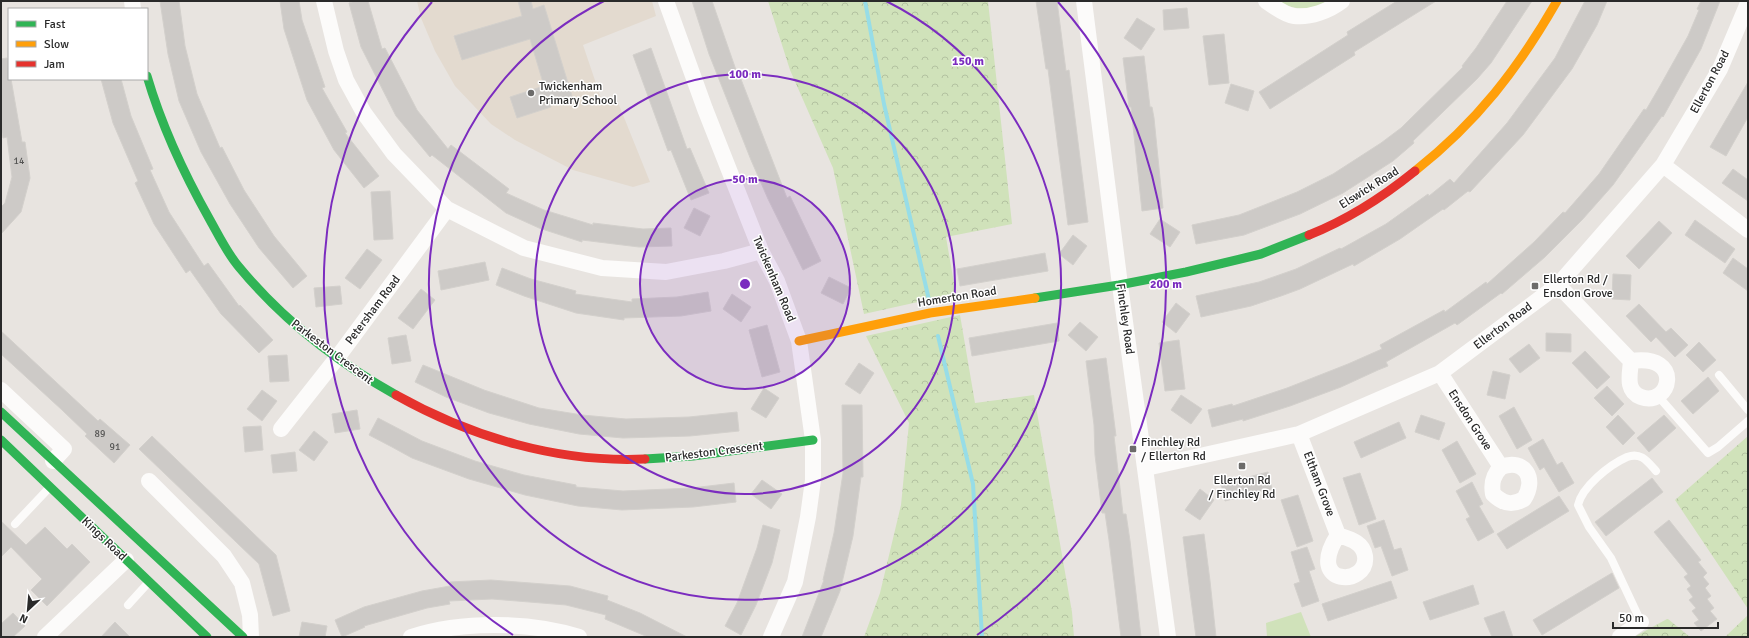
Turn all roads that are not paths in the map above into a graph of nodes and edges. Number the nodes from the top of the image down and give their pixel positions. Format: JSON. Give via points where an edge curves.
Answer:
{"nodes":[{"id":1,"x":324,"y":1,"type":"edge"},
{"id":2,"x":666,"y":1,"type":"edge"},
{"id":3,"x":1084,"y":1,"type":"edge"},
{"id":4,"x":1266,"y":1,"type":"edge"},
{"id":5,"x":1342,"y":1,"type":"edge"},
{"id":6,"x":1557,"y":1,"type":"edge"},
{"id":7,"x":1748,"y":3,"type":"edge"},
{"id":8,"x":148,"y":80,"type":"edge"},
{"id":9,"x":1663,"y":165,"type":"junction"},
{"id":10,"x":447,"y":209,"type":"junction"},
{"id":11,"x":1748,"y":230,"type":"edge"},
{"id":12,"x":761,"y":251,"type":"junction"},
{"id":13,"x":1120,"y":285,"type":"junction"},
{"id":14,"x":1558,"y":285,"type":"junction"},
{"id":15,"x":799,"y":341,"type":"junction"},
{"id":16,"x":337,"y":358,"type":"junction"},
{"id":17,"x":1632,"y":361,"type":"junction"},
{"id":18,"x":1440,"y":373,"type":"junction"},
{"id":19,"x":1719,"y":375,"type":"dead end"},
{"id":20,"x":1,"y":390,"type":"edge"},
{"id":21,"x":1658,"y":396,"type":"junction"},
{"id":22,"x":1748,"y":410,"type":"edge"},
{"id":23,"x":1,"y":412,"type":"edge"},
{"id":24,"x":1748,"y":421,"type":"edge"},
{"id":25,"x":281,"y":429,"type":"dead end"},
{"id":26,"x":1299,"y":434,"type":"junction"},
{"id":27,"x":1,"y":440,"type":"edge"},
{"id":28,"x":813,"y":440,"type":"junction"},
{"id":29,"x":54,"y":461,"type":"junction"},
{"id":30,"x":1500,"y":467,"type":"dead end"},
{"id":31,"x":1146,"y":468,"type":"junction"},
{"id":32,"x":1656,"y":471,"type":"dead end"},
{"id":33,"x":149,"y":481,"type":"dead end"},
{"id":34,"x":50,"y":487,"type":"junction"},
{"id":35,"x":14,"y":524,"type":"dead end"},
{"id":36,"x":1338,"y":535,"type":"dead end"},
{"id":37,"x":126,"y":560,"type":"junction"},
{"id":38,"x":166,"y":565,"type":"junction"},
{"id":39,"x":149,"y":582,"type":"junction"},
{"id":40,"x":128,"y":605,"type":"dead end"},
{"id":41,"x":1641,"y":622,"type":"joint"},
{"id":42,"x":45,"y":637,"type":"edge"},
{"id":43,"x":207,"y":637,"type":"edge"},
{"id":44,"x":243,"y":637,"type":"edge"},
{"id":45,"x":251,"y":637,"type":"edge"},
{"id":46,"x":411,"y":637,"type":"edge"},
{"id":47,"x":578,"y":637,"type":"edge"},
{"id":48,"x":771,"y":637,"type":"edge"},
{"id":49,"x":1168,"y":637,"type":"edge"},
{"id":50,"x":1620,"y":637,"type":"edge"}],
"edges":[{"from":1,"to":10,"type":"street","via":[[346,80],[364,113],[394,154]]},
{"from":2,"to":12,"type":"street","name":"Twickenham Road"},
{"from":3,"to":13,"type":"street","name":"Finchley Road"},
{"from":4,"to":5,"type":"street","via":[[1294,16],[1331,9]]},
{"from":6,"to":13,"type":"street","name":"Elswick Road","via":[[1540,35],[1500,91],[1467,128],[1397,186],[1361,209],[1303,238],[1266,252],[1186,273]]},
{"from":7,"to":9,"type":"street","name":"Ellerton Road","via":[[1720,69]]},
{"from":8,"to":16,"type":"street","name":"Parkeston Crescent","via":[[153,101],[175,151],[202,207],[237,265],[286,317]]},
{"from":9,"to":11,"type":"street"},
{"from":9,"to":14,"type":"street","name":"Ellerton Road"},
{"from":10,"to":12,"type":"street","via":[[524,248],[602,268],[666,272]]},
{"from":10,"to":16,"type":"street","name":"Petersham Road"},
{"from":12,"to":15,"type":"street","name":"Twickenham Road","via":[[777,280]]},
{"from":13,"to":15,"type":"street","name":"Homerton Road","via":[[907,317]]},
{"from":13,"to":31,"type":"street","name":"Finchley Road"},
{"from":14,"to":17,"type":"street"},
{"from":14,"to":18,"type":"street","name":"Ellerton Road"},
{"from":15,"to":28,"type":"street","name":"Twickenham Road"},
{"from":16,"to":25,"type":"street","name":"Petersham Road"},
{"from":16,"to":28,"type":"street","name":"Parkeston Crescent","via":[[382,389],[443,419],[504,442],[571,457],[622,460],[678,459]]},
{"from":17,"to":21,"type":"street","via":[[1629,374],[1632,389],[1643,398]]},
{"from":17,"to":21,"type":"street","via":[[1643,360],[1662,365],[1668,380]]},
{"from":18,"to":26,"type":"street","name":"Ellerton Road"},
{"from":18,"to":30,"type":"street","name":"Ensdon Grove"},
{"from":19,"to":22,"type":"lane"},
{"from":20,"to":29,"type":"street","via":[[64,449]]},
{"from":21,"to":24,"type":"lane","via":[[1708,453]]},
{"from":23,"to":29,"type":"street","name":"Kings Road"},
{"from":26,"to":31,"type":"street","name":"Ellerton Road"},
{"from":26,"to":36,"type":"street","name":"Eltham Grove"},
{"from":27,"to":34,"type":"street","name":"Kings Road"},
{"from":28,"to":48,"type":"street","name":"Twickenham Road","via":[[813,480],[795,582]]},
{"from":29,"to":38,"type":"street","name":"Kings Road"},
{"from":31,"to":49,"type":"street","name":"Finchley Road"},
{"from":32,"to":41,"type":"lane","via":[[1640,456],[1634,455],[1621,460],[1588,485],[1580,496],[1578,505],[1579,511],[1612,558]]},
{"from":33,"to":45,"type":"street","via":[[224,556],[242,583],[250,615]]},
{"from":34,"to":35,"type":"lane"},
{"from":34,"to":37,"type":"street","name":"Kings Road"},
{"from":37,"to":39,"type":"street","name":"Kings Road"},
{"from":37,"to":42,"type":"street"},
{"from":38,"to":39,"type":"street"},
{"from":38,"to":44,"type":"street","name":"Kings Road"},
{"from":39,"to":40,"type":"lane"},
{"from":39,"to":43,"type":"street","name":"Kings Road"},
{"from":41,"to":50,"type":"street"},
{"from":46,"to":47,"type":"street","via":[[432,630],[497,625],[561,631]]}]}
